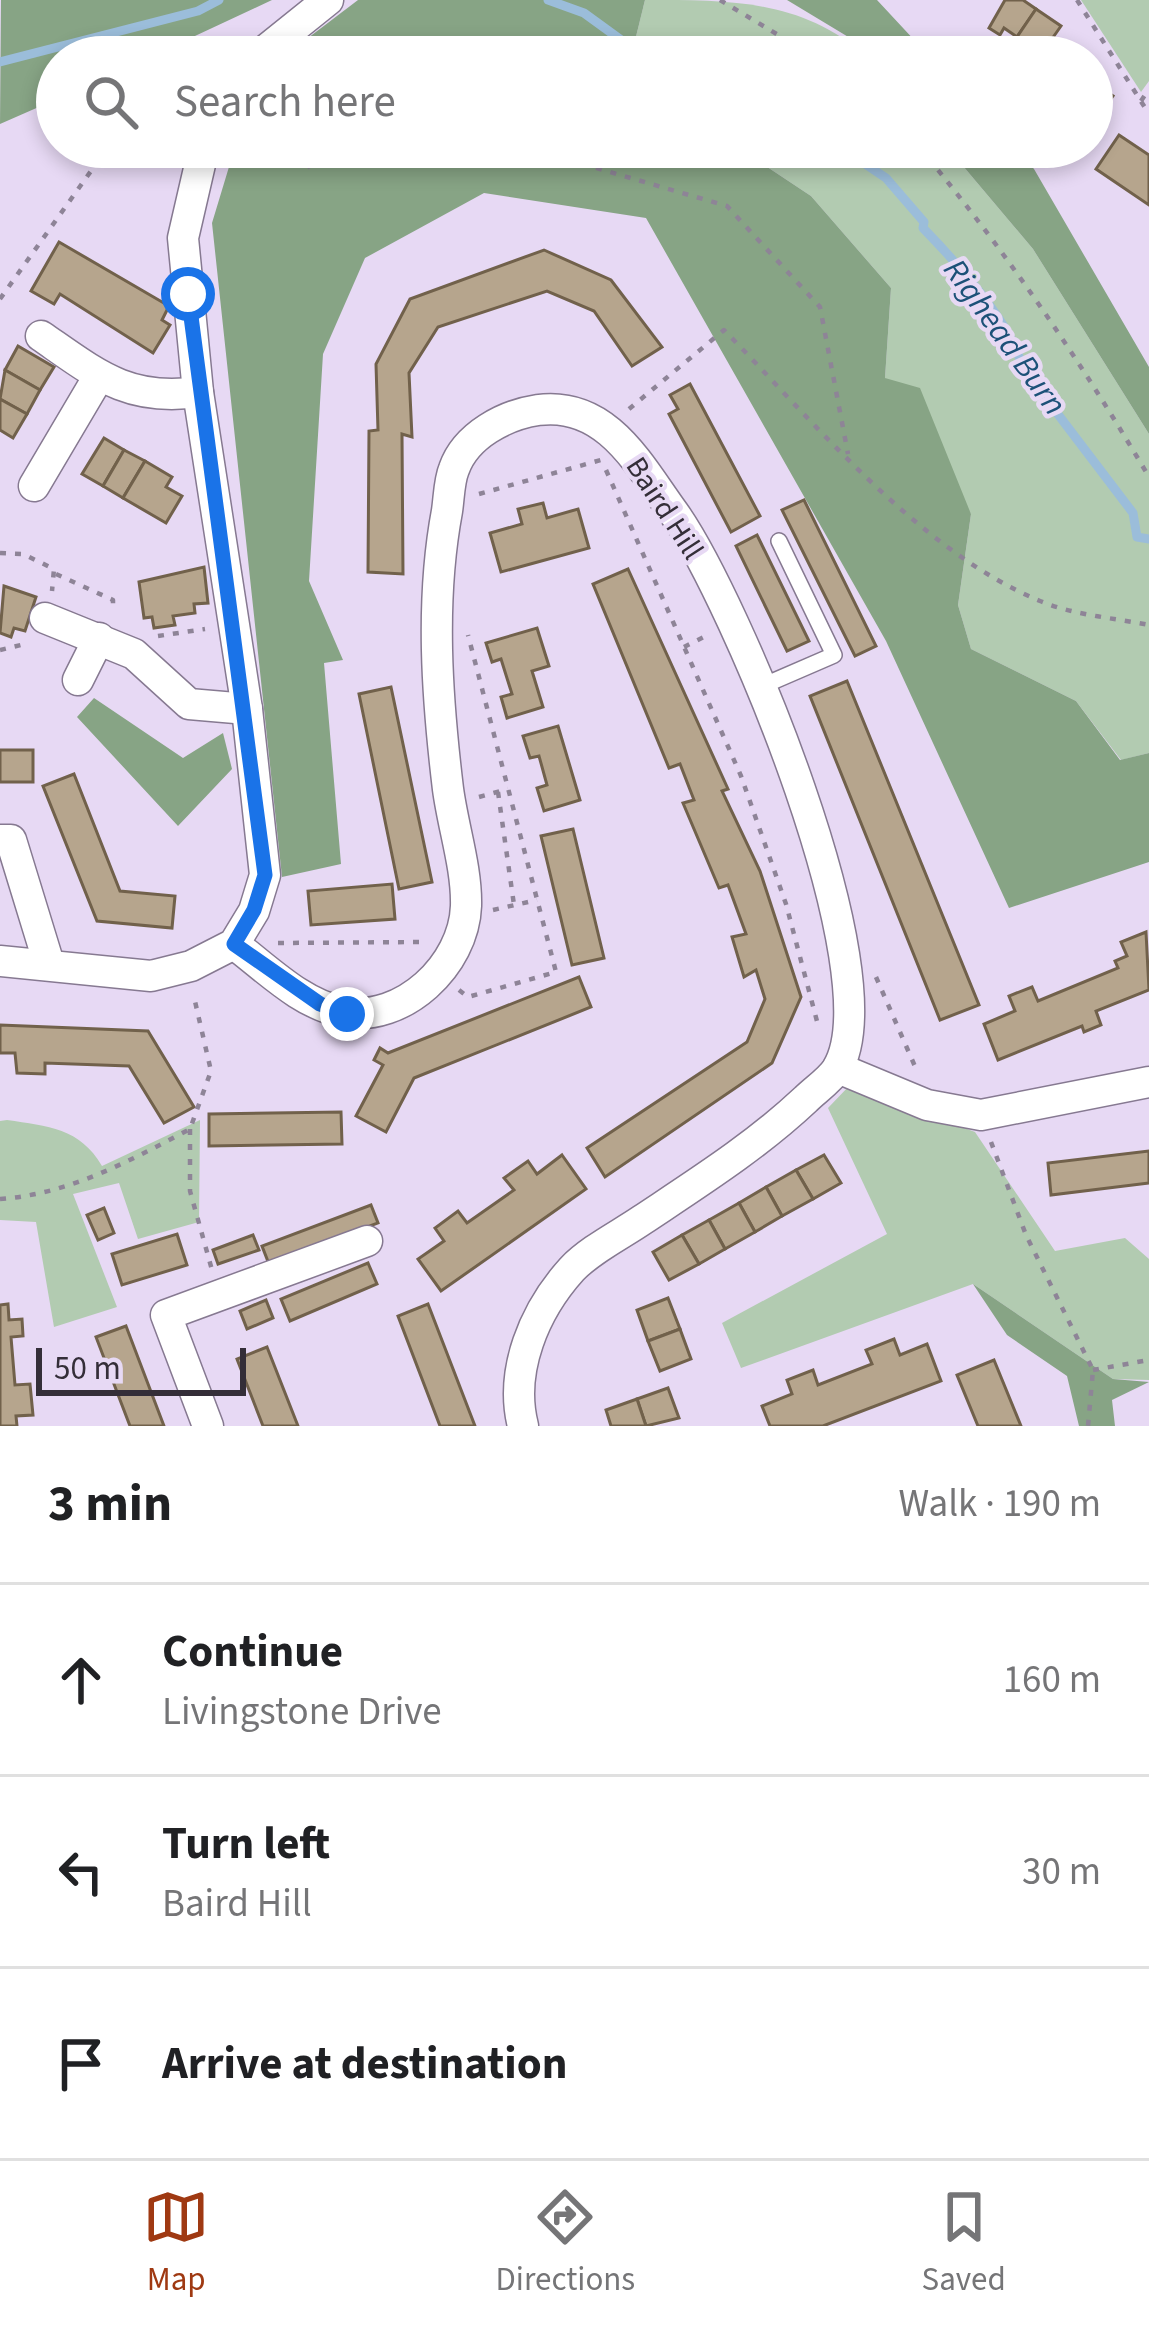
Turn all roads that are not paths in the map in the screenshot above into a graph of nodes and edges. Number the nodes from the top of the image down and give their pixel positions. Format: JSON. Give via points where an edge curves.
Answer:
{"nodes":[{"id":1,"x":328,"y":0,"type":"edge"},
{"id":2,"x":283,"y":36,"type":"edge"},
{"id":3,"x":199,"y":168,"type":"edge"},
{"id":4,"x":41,"y":336,"type":"dead end"},
{"id":5,"x":99,"y":376,"type":"junction"},
{"id":6,"x":198,"y":392,"type":"junction"},
{"id":7,"x":34,"y":486,"type":"dead end"},
{"id":8,"x":779,"y":541,"type":"dead end"},
{"id":9,"x":45,"y":618,"type":"road end"},
{"id":10,"x":106,"y":641,"type":"junction"},
{"id":11,"x":78,"y":680,"type":"dead end"},
{"id":12,"x":760,"y":687,"type":"junction"},
{"id":13,"x":247,"y":709,"type":"junction"},
{"id":14,"x":0,"y":840,"type":"edge"},
{"id":15,"x":242,"y":950,"type":"junction"},
{"id":16,"x":0,"y":961,"type":"edge"},
{"id":17,"x":49,"y":964,"type":"junction"},
{"id":18,"x":838,"y":1068,"type":"junction"},
{"id":19,"x":1149,"y":1082,"type":"edge"},
{"id":20,"x":367,"y":1241,"type":"dead end"},
{"id":21,"x":208,"y":1426,"type":"edge"},
{"id":22,"x":523,"y":1426,"type":"edge"}],
"edges":[{"from":1,"to":2,"type":"street"},
{"from":3,"to":6,"type":"street","via":[[183,238]]},
{"from":4,"to":5,"type":"street"},
{"from":5,"to":6,"type":"street","via":[[161,397]]},
{"from":5,"to":7,"type":"street"},
{"from":6,"to":13,"type":"street"},
{"from":8,"to":12,"type":"lane","via":[[834,655]]},
{"from":9,"to":10,"type":"street"},
{"from":10,"to":11,"type":"street"},
{"from":10,"to":13,"type":"street","via":[[134,654],[188,704]]},
{"from":12,"to":15,"type":"street","name":"Baird Hill","via":[[681,524],[614,447],[563,408],[504,419],[476,437],[454,467],[448,502],[436,649],[461,929],[441,976],[412,996],[347,1014]]},
{"from":12,"to":18,"type":"street","name":"Baird Hill","via":[[818,835],[840,938],[848,987]]},
{"from":13,"to":15,"type":"street","via":[[265,875]]},
{"from":14,"to":17,"type":"street","via":[[11,840]]},
{"from":15,"to":17,"type":"street","via":[[151,976]]},
{"from":16,"to":17,"type":"street"},
{"from":18,"to":19,"type":"street","via":[[927,1105],[982,1114]]},
{"from":18,"to":22,"type":"street","via":[[770,1133],[574,1267],[530,1328],[517,1403]]},
{"from":20,"to":21,"type":"street","via":[[166,1315]]}]}
